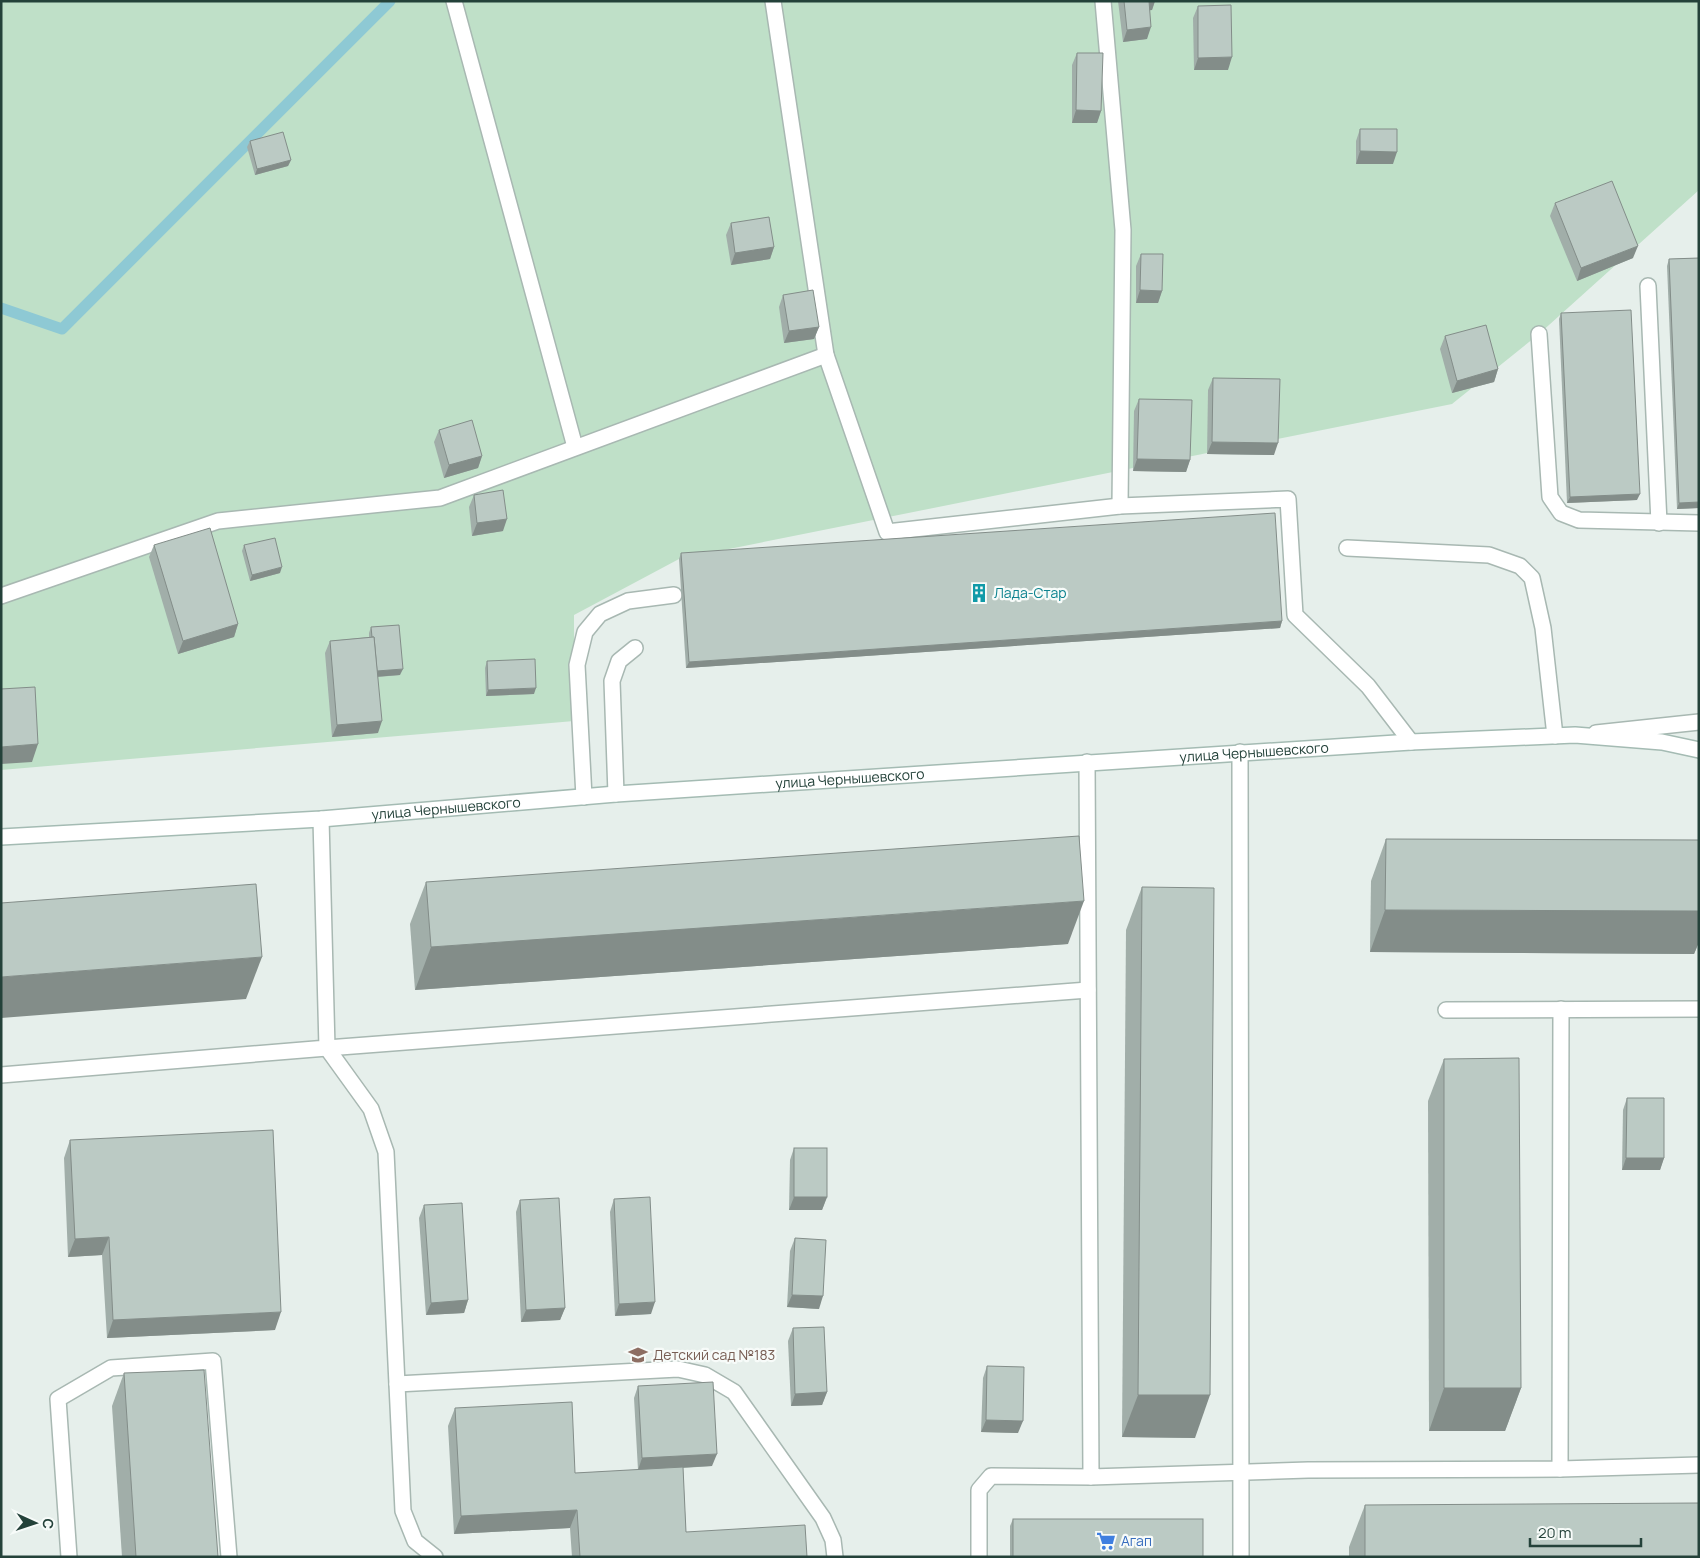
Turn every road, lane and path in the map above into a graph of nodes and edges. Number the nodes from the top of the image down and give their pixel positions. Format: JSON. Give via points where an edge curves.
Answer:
{"nodes":[{"id":1,"x":454,"y":1,"type":"edge"},
{"id":2,"x":773,"y":1,"type":"edge"},
{"id":3,"x":1103,"y":1,"type":"edge"},
{"id":4,"x":1648,"y":286,"type":"dead end"},
{"id":5,"x":1539,"y":334,"type":"dead end"},
{"id":6,"x":826,"y":355,"type":"junction"},
{"id":7,"x":575,"y":447,"type":"junction"},
{"id":8,"x":1120,"y":506,"type":"junction"},
{"id":9,"x":1659,"y":523,"type":"junction"},
{"id":10,"x":1699,"y":523,"type":"edge"},
{"id":11,"x":1347,"y":548,"type":"dead end"},
{"id":12,"x":674,"y":595,"type":"dead end"},
{"id":13,"x":1,"y":596,"type":"edge"},
{"id":14,"x":635,"y":648,"type":"dead end"},
{"id":15,"x":1699,"y":722,"type":"edge"},
{"id":16,"x":1575,"y":735,"type":"junction"},
{"id":17,"x":1555,"y":736,"type":"junction"},
{"id":18,"x":1410,"y":742,"type":"junction"},
{"id":19,"x":1699,"y":750,"type":"edge"},
{"id":20,"x":1240,"y":752,"type":"junction"},
{"id":21,"x":1087,"y":762,"type":"junction"},
{"id":22,"x":616,"y":794,"type":"junction"},
{"id":23,"x":584,"y":797,"type":"junction"},
{"id":24,"x":321,"y":818,"type":"junction"},
{"id":25,"x":1,"y":837,"type":"edge"},
{"id":26,"x":1088,"y":990,"type":"junction"},
{"id":27,"x":1561,"y":1009,"type":"junction"},
{"id":28,"x":1699,"y":1009,"type":"edge"},
{"id":29,"x":1446,"y":1010,"type":"dead end"},
{"id":30,"x":326,"y":1048,"type":"junction"},
{"id":31,"x":1,"y":1075,"type":"edge"},
{"id":32,"x":397,"y":1384,"type":"junction"},
{"id":33,"x":1699,"y":1465,"type":"edge"},
{"id":34,"x":1560,"y":1469,"type":"junction"},
{"id":35,"x":1242,"y":1473,"type":"junction"},
{"id":36,"x":1091,"y":1477,"type":"junction"},
{"id":37,"x":69,"y":1557,"type":"edge"},
{"id":38,"x":229,"y":1557,"type":"edge"},
{"id":39,"x":435,"y":1557,"type":"edge"},
{"id":40,"x":835,"y":1557,"type":"edge"},
{"id":41,"x":980,"y":1557,"type":"edge"},
{"id":42,"x":1241,"y":1557,"type":"edge"}],
"edges":[{"from":1,"to":7,"type":"street"},
{"from":2,"to":6,"type":"street"},
{"from":3,"to":8,"type":"street","via":[[1123,230]]},
{"from":4,"to":9,"type":"street"},
{"from":5,"to":9,"type":"street","via":[[1550,497],[1561,513],[1580,520]]},
{"from":6,"to":7,"type":"street"},
{"from":6,"to":8,"type":"street","via":[[887,532]]},
{"from":7,"to":13,"type":"street","via":[[440,498],[218,521]]},
{"from":8,"to":18,"type":"street","via":[[1288,499],[1295,614],[1368,686]]},
{"from":9,"to":10,"type":"street"},
{"from":11,"to":17,"type":"street","via":[[1489,555],[1520,566],[1532,578],[1543,628]]},
{"from":12,"to":23,"type":"street","via":[[628,601],[600,614],[585,632],[577,666]]},
{"from":14,"to":22,"type":"street","via":[[619,661],[612,681]]},
{"from":15,"to":16,"type":"street"},
{"from":16,"to":17,"type":"street","name":"улица Чернышевского"},
{"from":16,"to":19,"type":"street","name":"улица Чернышевского","via":[[1662,742]]},
{"from":17,"to":18,"type":"street","name":"улица Чернышевского"},
{"from":18,"to":20,"type":"street","name":"улица Чернышевского"},
{"from":20,"to":21,"type":"street","name":"улица Чернышевского"},
{"from":20,"to":35,"type":"street"},
{"from":21,"to":22,"type":"street","name":"улица Чернышевского"},
{"from":21,"to":26,"type":"street"},
{"from":22,"to":23,"type":"street","name":"улица Чернышевского"},
{"from":23,"to":24,"type":"street","name":"улица Чернышевского"},
{"from":24,"to":25,"type":"street","name":"улица Чернышевского"},
{"from":24,"to":30,"type":"street"},
{"from":26,"to":30,"type":"street"},
{"from":26,"to":36,"type":"street"},
{"from":27,"to":28,"type":"street"},
{"from":27,"to":29,"type":"street"},
{"from":27,"to":34,"type":"street"},
{"from":30,"to":31,"type":"street"},
{"from":30,"to":32,"type":"street","via":[[371,1109],[386,1152]]},
{"from":32,"to":39,"type":"street","via":[[404,1511],[416,1541]]},
{"from":32,"to":40,"type":"street","via":[[678,1369],[706,1375],[734,1392],[823,1518]]},
{"from":33,"to":34,"type":"street"},
{"from":34,"to":35,"type":"street"},
{"from":35,"to":36,"type":"street"},
{"from":35,"to":42,"type":"street"},
{"from":36,"to":41,"type":"street","via":[[991,1476],[979,1490]]},
{"from":37,"to":38,"type":"street","via":[[58,1398],[111,1368],[213,1361]]}]}
